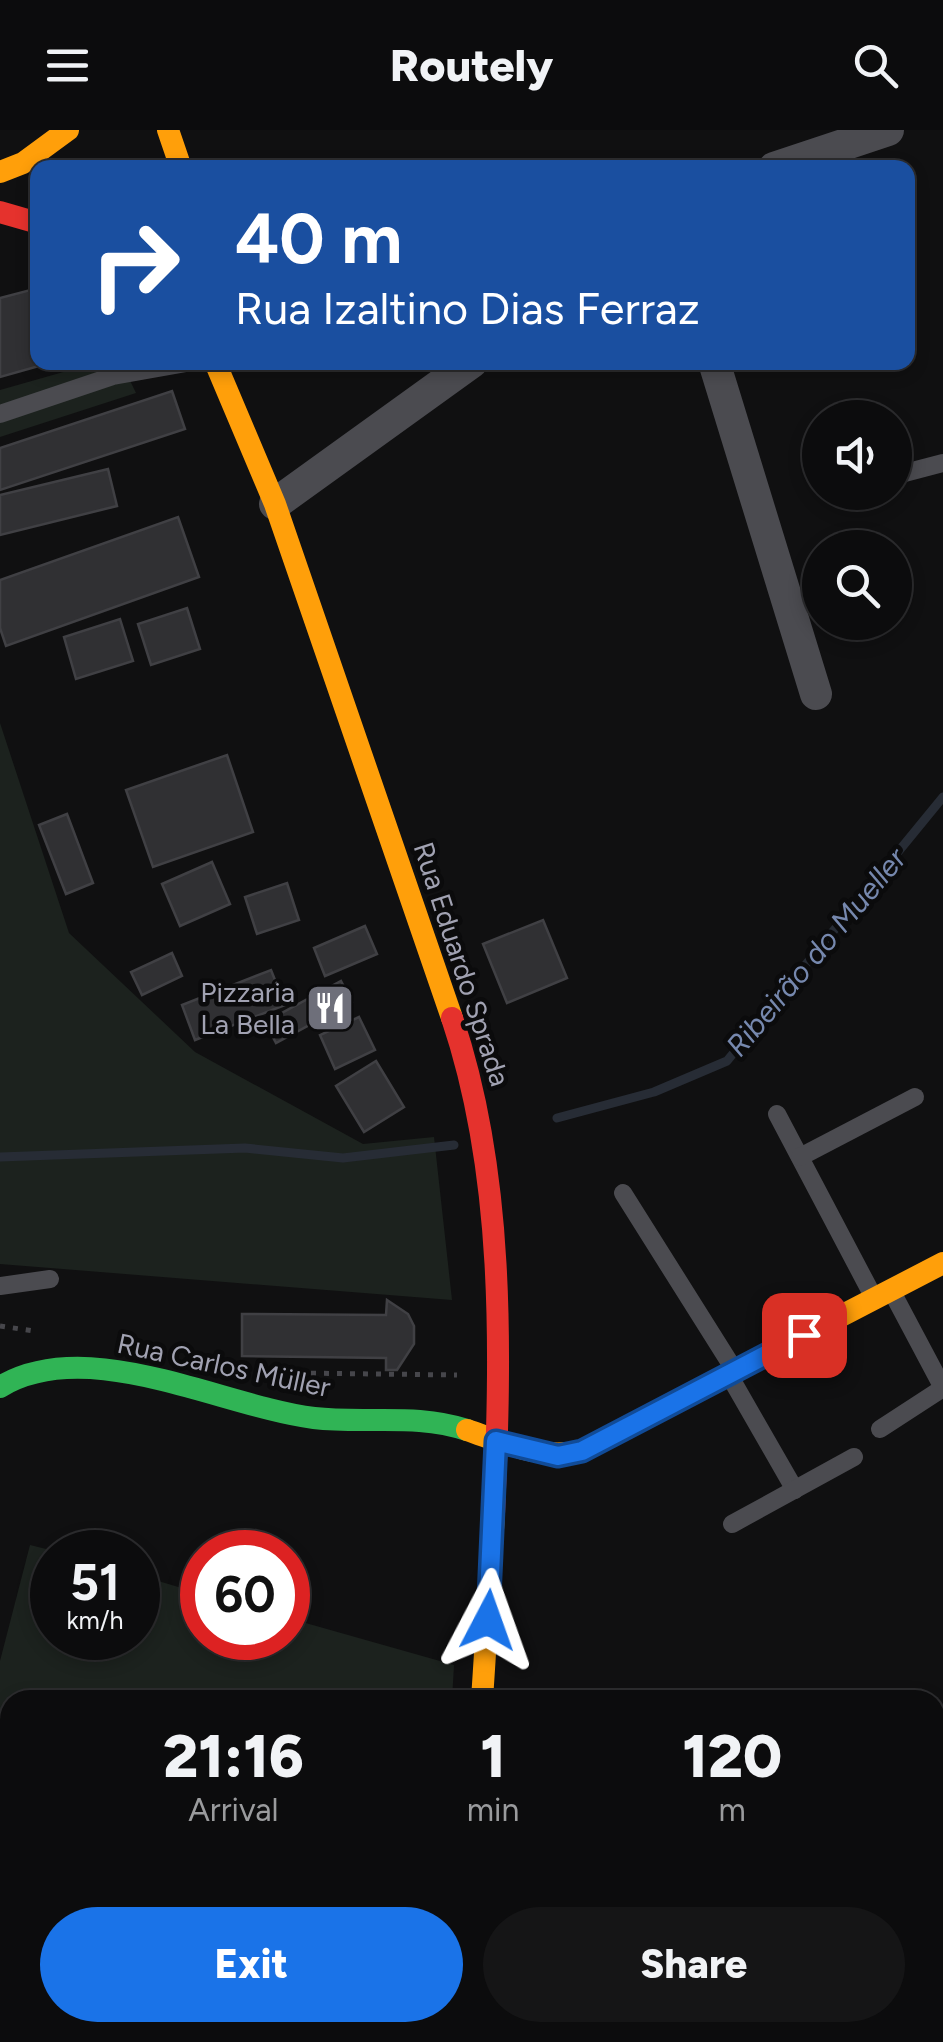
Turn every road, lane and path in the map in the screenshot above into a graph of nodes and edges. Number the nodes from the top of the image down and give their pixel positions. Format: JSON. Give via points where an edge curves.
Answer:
{"nodes":[{"id":1,"x":68,"y":130,"type":"edge"},
{"id":2,"x":168,"y":130,"type":"edge"},
{"id":3,"x":888,"y":130,"type":"edge"},
{"id":4,"x":178,"y":160,"type":"edge"},
{"id":5,"x":798,"y":160,"type":"edge"},
{"id":6,"x":0,"y":172,"type":"edge"},
{"id":7,"x":0,"y":212,"type":"edge"},
{"id":8,"x":30,"y":221,"type":"edge"},
{"id":9,"x":147,"y":370,"type":"edge"},
{"id":10,"x":218,"y":370,"type":"edge"},
{"id":11,"x":461,"y":370,"type":"edge"},
{"id":12,"x":716,"y":370,"type":"edge"},
{"id":13,"x":262,"y":413,"type":"dead end"},
{"id":14,"x":0,"y":414,"type":"edge"},
{"id":15,"x":943,"y":463,"type":"edge"},
{"id":16,"x":912,"y":470,"type":"edge"},
{"id":17,"x":275,"y":504,"type":"junction"},
{"id":18,"x":816,"y":694,"type":"dead end"},
{"id":19,"x":915,"y":1098,"type":"dead end"},
{"id":20,"x":778,"y":1114,"type":"dead end"},
{"id":21,"x":800,"y":1157,"type":"junction"},
{"id":22,"x":622,"y":1193,"type":"dead end"},
{"id":23,"x":943,"y":1262,"type":"edge"},
{"id":24,"x":50,"y":1280,"type":"dead end"},
{"id":25,"x":0,"y":1286,"type":"edge"},
{"id":26,"x":882,"y":1294,"type":"junction"},
{"id":27,"x":732,"y":1373,"type":"junction"},
{"id":28,"x":0,"y":1386,"type":"edge"},
{"id":29,"x":880,"y":1429,"type":"dead end"},
{"id":30,"x":496,"y":1441,"type":"junction"},
{"id":31,"x":854,"y":1457,"type":"dead end"},
{"id":32,"x":795,"y":1490,"type":"junction"},
{"id":33,"x":732,"y":1524,"type":"dead end"},
{"id":34,"x":483,"y":1690,"type":"edge"}],
"edges":[{"from":1,"to":6,"type":"main road"},
{"from":2,"to":4,"type":"main road"},
{"from":3,"to":5,"type":"street"},
{"from":7,"to":8,"type":"main road"},
{"from":9,"to":14,"type":"lane"},
{"from":10,"to":17,"type":"main road","name":"Rua Eduardo Sprada"},
{"from":11,"to":17,"type":"street"},
{"from":12,"to":18,"type":"street"},
{"from":13,"to":17,"type":"main road","name":"Rua Eduardo Sprada"},
{"from":15,"to":16,"type":"lane"},
{"from":17,"to":30,"type":"main road","name":"Rua Eduardo Sprada","via":[[474,1097],[495,1238]]},
{"from":19,"to":21,"type":"lane"},
{"from":20,"to":21,"type":"lane"},
{"from":21,"to":26,"type":"lane"},
{"from":22,"to":27,"type":"lane"},
{"from":23,"to":26,"type":"main road","name":"Rua Carlos Müller"},
{"from":24,"to":25,"type":"lane"},
{"from":26,"to":27,"type":"main road","name":"Rua Carlos Müller"},
{"from":26,"to":29,"type":"lane","via":[[943,1388]]},
{"from":27,"to":30,"type":"main road","name":"Rua Carlos Müller","via":[[582,1451],[558,1456]]},
{"from":27,"to":32,"type":"lane"},
{"from":28,"to":30,"type":"main road","name":"Rua Carlos Müller","via":[[20,1373],[58,1364],[316,1418],[434,1420]]},
{"from":30,"to":34,"type":"main road","name":"Rua Eduardo Sprada"},
{"from":31,"to":32,"type":"lane"},
{"from":32,"to":33,"type":"lane"}]}
